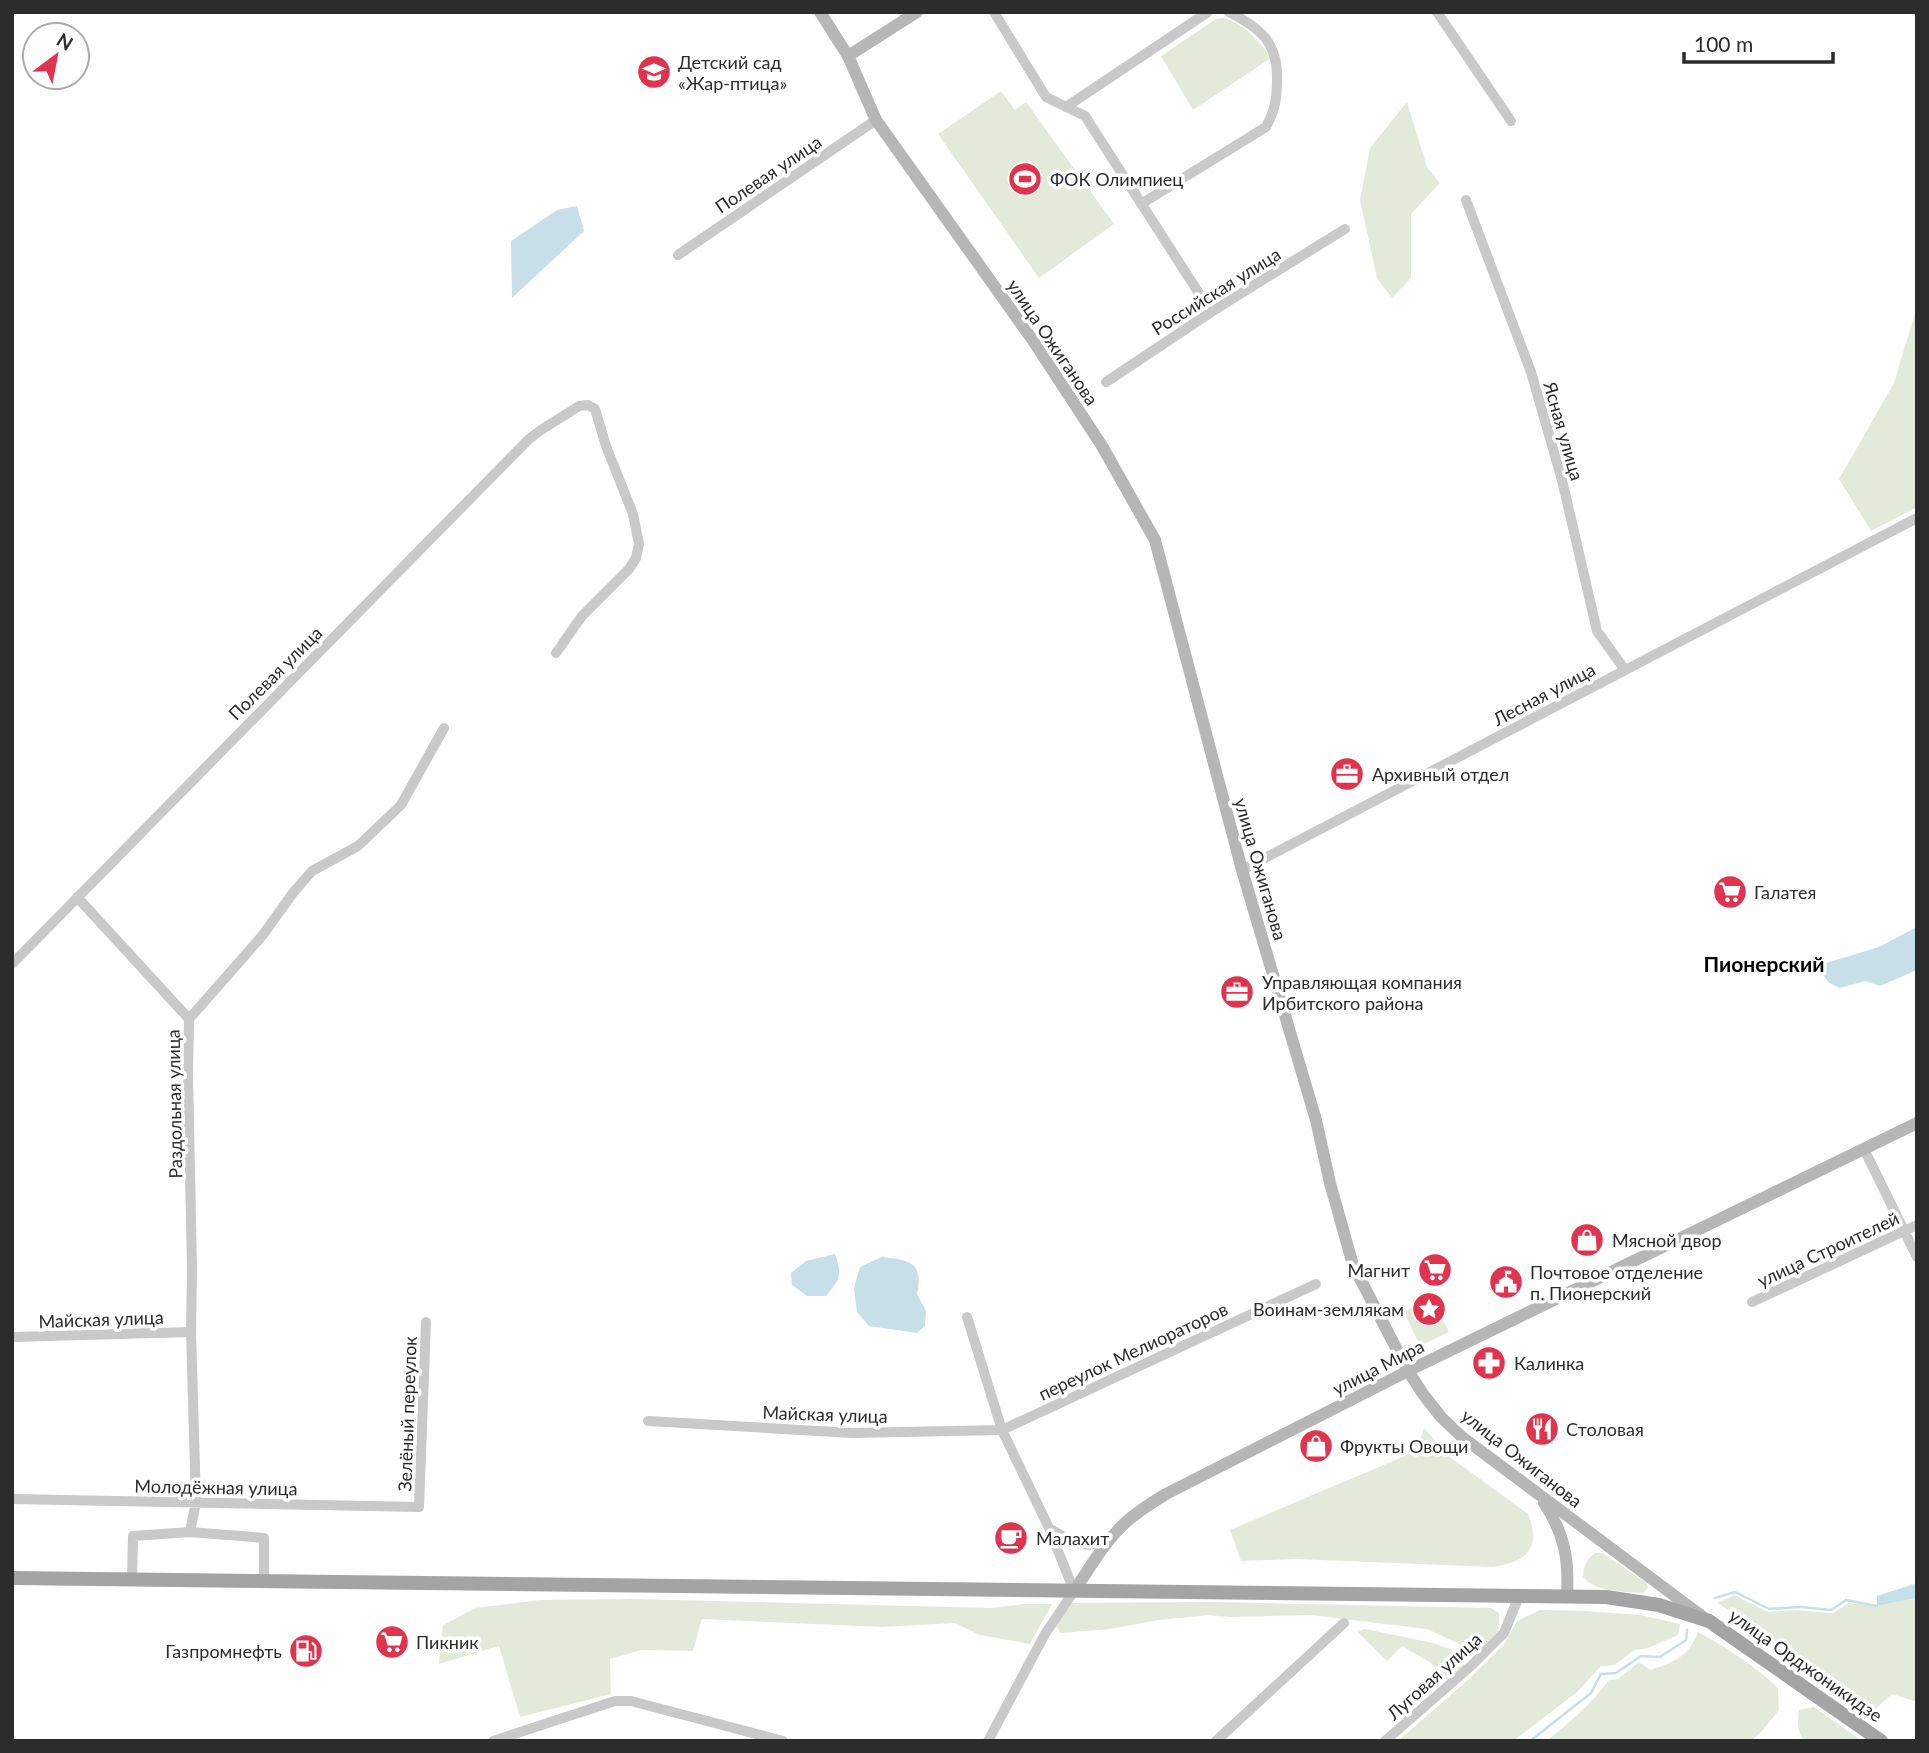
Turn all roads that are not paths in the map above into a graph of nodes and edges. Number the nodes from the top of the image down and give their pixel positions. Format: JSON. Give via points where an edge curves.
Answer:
{"nodes":[{"id":1,"x":820,"y":12,"type":"edge"},
{"id":2,"x":917,"y":12,"type":"edge"},
{"id":3,"x":994,"y":12,"type":"edge"},
{"id":4,"x":1208,"y":12,"type":"edge"},
{"id":5,"x":1229,"y":12,"type":"edge"},
{"id":6,"x":1437,"y":12,"type":"edge"},
{"id":7,"x":848,"y":56,"type":"junction"},
{"id":8,"x":1066,"y":107,"type":"junction"},
{"id":9,"x":876,"y":120,"type":"junction"},
{"id":10,"x":1511,"y":121,"type":"dead end"},
{"id":11,"x":1466,"y":201,"type":"dead end"},
{"id":12,"x":1141,"y":204,"type":"junction"},
{"id":13,"x":1345,"y":229,"type":"dead end"},
{"id":14,"x":678,"y":254,"type":"dead end"},
{"id":15,"x":1211,"y":312,"type":"junction"},
{"id":16,"x":1105,"y":382,"type":"dead end"},
{"id":17,"x":1917,"y":518,"type":"edge"},
{"id":18,"x":556,"y":653,"type":"dead end"},
{"id":19,"x":1625,"y":670,"type":"junction"},
{"id":20,"x":444,"y":728,"type":"dead end"},
{"id":21,"x":1242,"y":870,"type":"junction"},
{"id":22,"x":77,"y":897,"type":"junction"},
{"id":23,"x":12,"y":964,"type":"edge"},
{"id":24,"x":189,"y":1019,"type":"junction"},
{"id":25,"x":1917,"y":1123,"type":"edge"},
{"id":26,"x":1864,"y":1149,"type":"junction"},
{"id":27,"x":1917,"y":1225,"type":"edge"},
{"id":28,"x":1903,"y":1231,"type":"junction"},
{"id":29,"x":1917,"y":1257,"type":"edge"},
{"id":30,"x":1316,"y":1284,"type":"dead end"},
{"id":31,"x":1752,"y":1301,"type":"dead end"},
{"id":32,"x":967,"y":1317,"type":"dead end"},
{"id":33,"x":426,"y":1322,"type":"dead end"},
{"id":34,"x":191,"y":1332,"type":"junction"},
{"id":35,"x":12,"y":1337,"type":"edge"},
{"id":36,"x":1408,"y":1371,"type":"junction"},
{"id":37,"x":648,"y":1421,"type":"dead end"},
{"id":38,"x":1002,"y":1430,"type":"junction"},
{"id":39,"x":1538,"y":1494,"type":"junction"},
{"id":40,"x":12,"y":1499,"type":"edge"},
{"id":41,"x":195,"y":1502,"type":"junction"},
{"id":42,"x":419,"y":1507,"type":"joint"},
{"id":43,"x":1049,"y":1528,"type":"junction"},
{"id":44,"x":190,"y":1532,"type":"junction"},
{"id":45,"x":1112,"y":1537,"type":"junction"},
{"id":46,"x":12,"y":1578,"type":"edge"},
{"id":47,"x":132,"y":1580,"type":"junction"},
{"id":48,"x":264,"y":1581,"type":"junction"},
{"id":49,"x":1074,"y":1591,"type":"junction"},
{"id":50,"x":1519,"y":1596,"type":"junction"},
{"id":51,"x":1567,"y":1596,"type":"junction"},
{"id":52,"x":1709,"y":1621,"type":"junction"},
{"id":53,"x":1345,"y":1623,"type":"dead end"},
{"id":54,"x":493,"y":1741,"type":"edge"},
{"id":55,"x":783,"y":1741,"type":"edge"},
{"id":56,"x":988,"y":1741,"type":"edge"},
{"id":57,"x":1216,"y":1741,"type":"edge"},
{"id":58,"x":1385,"y":1741,"type":"edge"},
{"id":59,"x":1881,"y":1741,"type":"edge"}],
"edges":[{"from":1,"to":7,"type":"street","name":"улица Ожиганова"},
{"from":2,"to":7,"type":"street"},
{"from":3,"to":8,"type":"street","via":[[1045,97]]},
{"from":4,"to":8,"type":"street"},
{"from":5,"to":12,"type":"street","via":[[1247,21],[1274,50],[1278,69],[1275,110],[1266,127]]},
{"from":6,"to":10,"type":"street"},
{"from":7,"to":9,"type":"street","name":"улица Ожиганова"},
{"from":8,"to":12,"type":"street","via":[[1085,116]]},
{"from":9,"to":14,"type":"street","name":"Полевая улица"},
{"from":9,"to":21,"type":"street","name":"улица Ожиганова","via":[[1032,339],[1102,446],[1155,540]]},
{"from":11,"to":19,"type":"street","name":"Ясная улица","via":[[1531,372],[1597,631]]},
{"from":12,"to":15,"type":"street"},
{"from":13,"to":15,"type":"street","name":"Российская улица"},
{"from":15,"to":16,"type":"street","name":"Российская улица"},
{"from":17,"to":19,"type":"street","name":"Лесная улица"},
{"from":18,"to":22,"type":"street","name":"Полевая улица","via":[[582,616],[629,569],[639,544],[633,514],[595,409],[588,405],[568,412],[529,439]]},
{"from":19,"to":21,"type":"street","name":"Лесная улица"},
{"from":20,"to":24,"type":"street","name":"Раздольная улица","via":[[401,805],[358,846],[312,871]]},
{"from":21,"to":36,"type":"street","name":"улица Ожиганова","via":[[1316,1120],[1353,1265]]},
{"from":22,"to":23,"type":"street","name":"Полевая улица"},
{"from":22,"to":24,"type":"street"},
{"from":24,"to":34,"type":"street","name":"Раздольная улица"},
{"from":25,"to":26,"type":"street","name":"улица Мира"},
{"from":26,"to":28,"type":"street"},
{"from":26,"to":36,"type":"street","name":"улица Мира"},
{"from":27,"to":28,"type":"street","name":"улица Строителей"},
{"from":28,"to":29,"type":"street"},
{"from":28,"to":31,"type":"street","name":"улица Строителей"},
{"from":30,"to":38,"type":"street","name":"переулок Мелиораторов"},
{"from":32,"to":38,"type":"street"},
{"from":33,"to":42,"type":"street","name":"Зелёный переулок"},
{"from":34,"to":35,"type":"street","name":"Майская улица"},
{"from":34,"to":41,"type":"street","name":"Раздольная улица"},
{"from":36,"to":39,"type":"street","name":"улица Ожиганова","via":[[1462,1437]]},
{"from":36,"to":45,"type":"street","name":"улица Мира","via":[[1166,1494],[1136,1513]]},
{"from":37,"to":38,"type":"street","name":"Майская улица","via":[[852,1433]]},
{"from":38,"to":43,"type":"street"},
{"from":39,"to":51,"type":"street","via":[[1564,1543]]},
{"from":39,"to":52,"type":"street","name":"улица Ожиганова"},
{"from":40,"to":41,"type":"street","name":"Молодёжная улица"},
{"from":41,"to":42,"type":"street","name":"Молодёжная улица"},
{"from":41,"to":44,"type":"street","name":"Раздольная улица"},
{"from":43,"to":45,"type":"street","via":[[1074,1544],[1090,1545]]},
{"from":43,"to":49,"type":"street"},
{"from":44,"to":47,"type":"street","via":[[133,1536]]},
{"from":44,"to":48,"type":"street","via":[[264,1538]]},
{"from":45,"to":49,"type":"street","name":"улица Мира"},
{"from":46,"to":47,"type":"main road","name":"улица Орджоникидзе"},
{"from":47,"to":48,"type":"main road","name":"улица Орджоникидзе"},
{"from":48,"to":49,"type":"main road","name":"улица Орджоникидзе"},
{"from":49,"to":50,"type":"main road","name":"улица Орджоникидзе"},
{"from":49,"to":56,"type":"street","via":[[1045,1634]]},
{"from":50,"to":51,"type":"main road","name":"улица Орджоникидзе"},
{"from":50,"to":58,"type":"street","name":"Луговая улица","via":[[1504,1633]]},
{"from":51,"to":52,"type":"main road","name":"улица Орджоникидзе","via":[[1633,1600]]},
{"from":52,"to":59,"type":"main road","name":"улица Орджоникидзе"},
{"from":53,"to":57,"type":"street"},
{"from":54,"to":55,"type":"street","via":[[615,1700]]}]}
